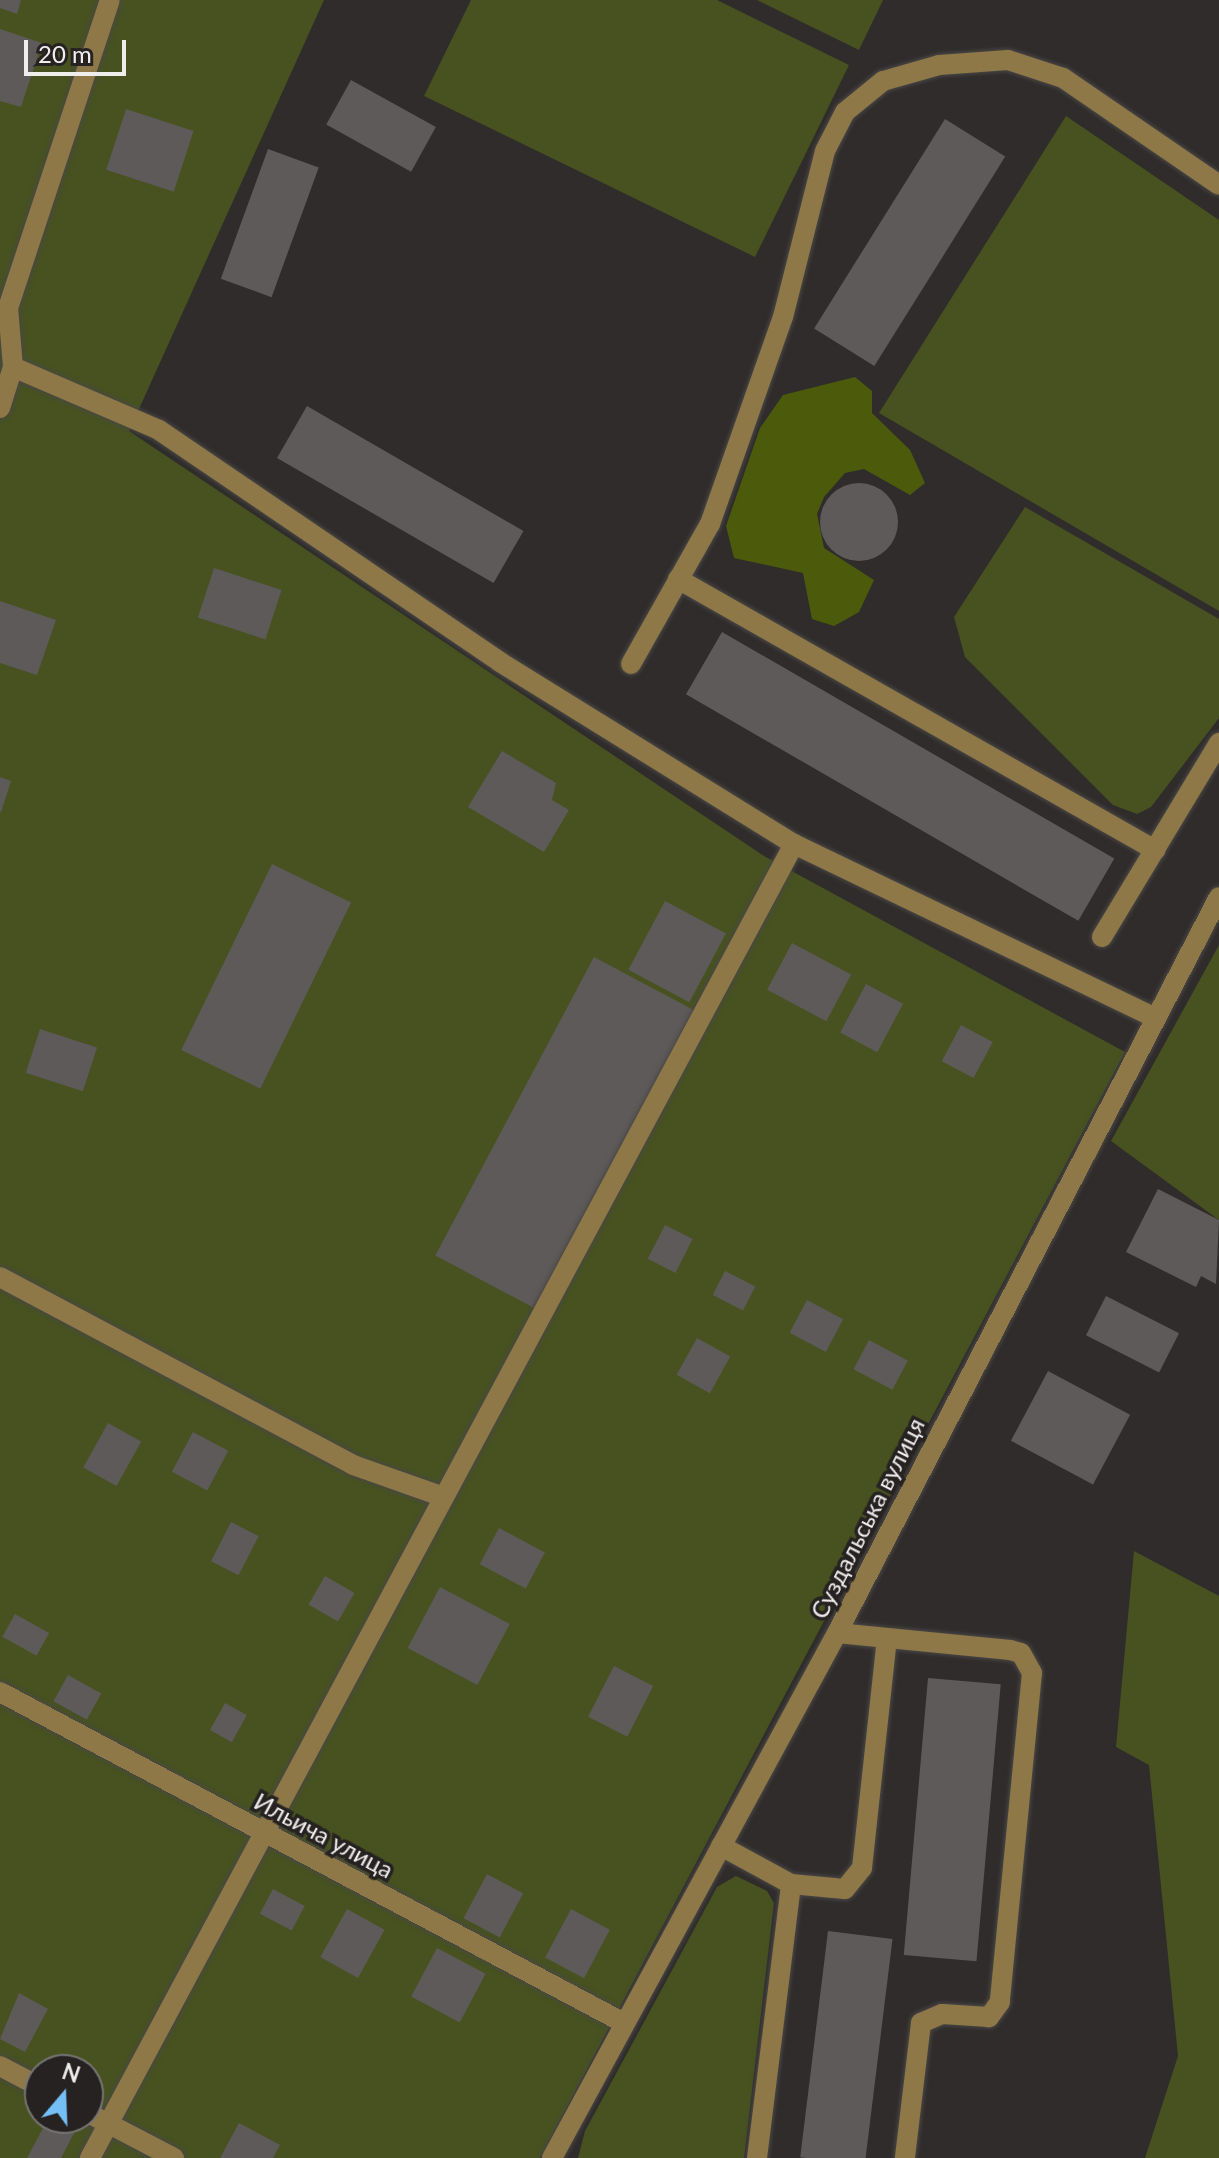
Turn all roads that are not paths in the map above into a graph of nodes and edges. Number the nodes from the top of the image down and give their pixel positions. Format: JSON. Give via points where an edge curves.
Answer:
{"nodes":[{"id":1,"x":110,"y":0,"type":"edge"},
{"id":2,"x":1219,"y":185,"type":"edge"},
{"id":3,"x":13,"y":367,"type":"junction"},
{"id":4,"x":0,"y":408,"type":"edge"},
{"id":5,"x":678,"y":579,"type":"junction"},
{"id":6,"x":631,"y":664,"type":"dead end"},
{"id":7,"x":1219,"y":743,"type":"edge"},
{"id":8,"x":794,"y":844,"type":"junction"},
{"id":9,"x":1155,"y":850,"type":"junction"},
{"id":10,"x":1219,"y":897,"type":"edge"},
{"id":11,"x":1102,"y":937,"type":"dead end"},
{"id":12,"x":1154,"y":1017,"type":"junction"},
{"id":13,"x":0,"y":1277,"type":"edge"},
{"id":14,"x":444,"y":1497,"type":"junction"},
{"id":15,"x":837,"y":1633,"type":"junction"},
{"id":16,"x":887,"y":1638,"type":"junction"},
{"id":17,"x":0,"y":1692,"type":"edge"},
{"id":18,"x":264,"y":1833,"type":"junction"},
{"id":19,"x":721,"y":1846,"type":"junction"},
{"id":20,"x":791,"y":1884,"type":"junction"},
{"id":21,"x":624,"y":2023,"type":"junction"},
{"id":22,"x":0,"y":2066,"type":"edge"},
{"id":23,"x":24,"y":2079,"type":"edge"},
{"id":24,"x":104,"y":2122,"type":"edge"},
{"id":25,"x":108,"y":2124,"type":"junction"},
{"id":26,"x":90,"y":2158,"type":"edge"},
{"id":27,"x":174,"y":2158,"type":"edge"},
{"id":28,"x":552,"y":2158,"type":"edge"},
{"id":29,"x":757,"y":2158,"type":"edge"},
{"id":30,"x":905,"y":2158,"type":"edge"}],
"edges":[{"from":1,"to":3,"type":"street","via":[[8,308]]},
{"from":2,"to":5,"type":"street","via":[[1063,78],[1008,60],[939,65],[883,81],[845,112],[825,151],[783,317],[710,524]]},
{"from":3,"to":4,"type":"street"},
{"from":3,"to":8,"type":"street","via":[[159,430],[500,662]]},
{"from":5,"to":6,"type":"street"},
{"from":5,"to":9,"type":"street"},
{"from":7,"to":9,"type":"street"},
{"from":8,"to":12,"type":"street"},
{"from":8,"to":14,"type":"street"},
{"from":9,"to":11,"type":"street"},
{"from":10,"to":12,"type":"street","name":"Суздальська вулиця"},
{"from":12,"to":15,"type":"street","name":"Суздальська вулиця"},
{"from":13,"to":14,"type":"street","via":[[353,1465]]},
{"from":14,"to":18,"type":"street"},
{"from":15,"to":16,"type":"street"},
{"from":15,"to":19,"type":"street","name":"Суздальська вулиця"},
{"from":16,"to":20,"type":"street","via":[[862,1868],[845,1889]]},
{"from":16,"to":30,"type":"street","via":[[1010,1650],[1021,1653],[1032,1673],[1000,2002],[989,2017],[942,2014],[921,2023]]},
{"from":17,"to":18,"type":"street","name":"Ильича улица"},
{"from":18,"to":21,"type":"street","name":"Ильича улица"},
{"from":18,"to":25,"type":"street"},
{"from":19,"to":20,"type":"street"},
{"from":19,"to":21,"type":"street","name":"Суздальська вулиця"},
{"from":20,"to":29,"type":"street"},
{"from":21,"to":28,"type":"street","name":"Суздальська вулиця"},
{"from":22,"to":23,"type":"street"},
{"from":24,"to":25,"type":"street"},
{"from":25,"to":26,"type":"street"},
{"from":25,"to":27,"type":"street"}]}
